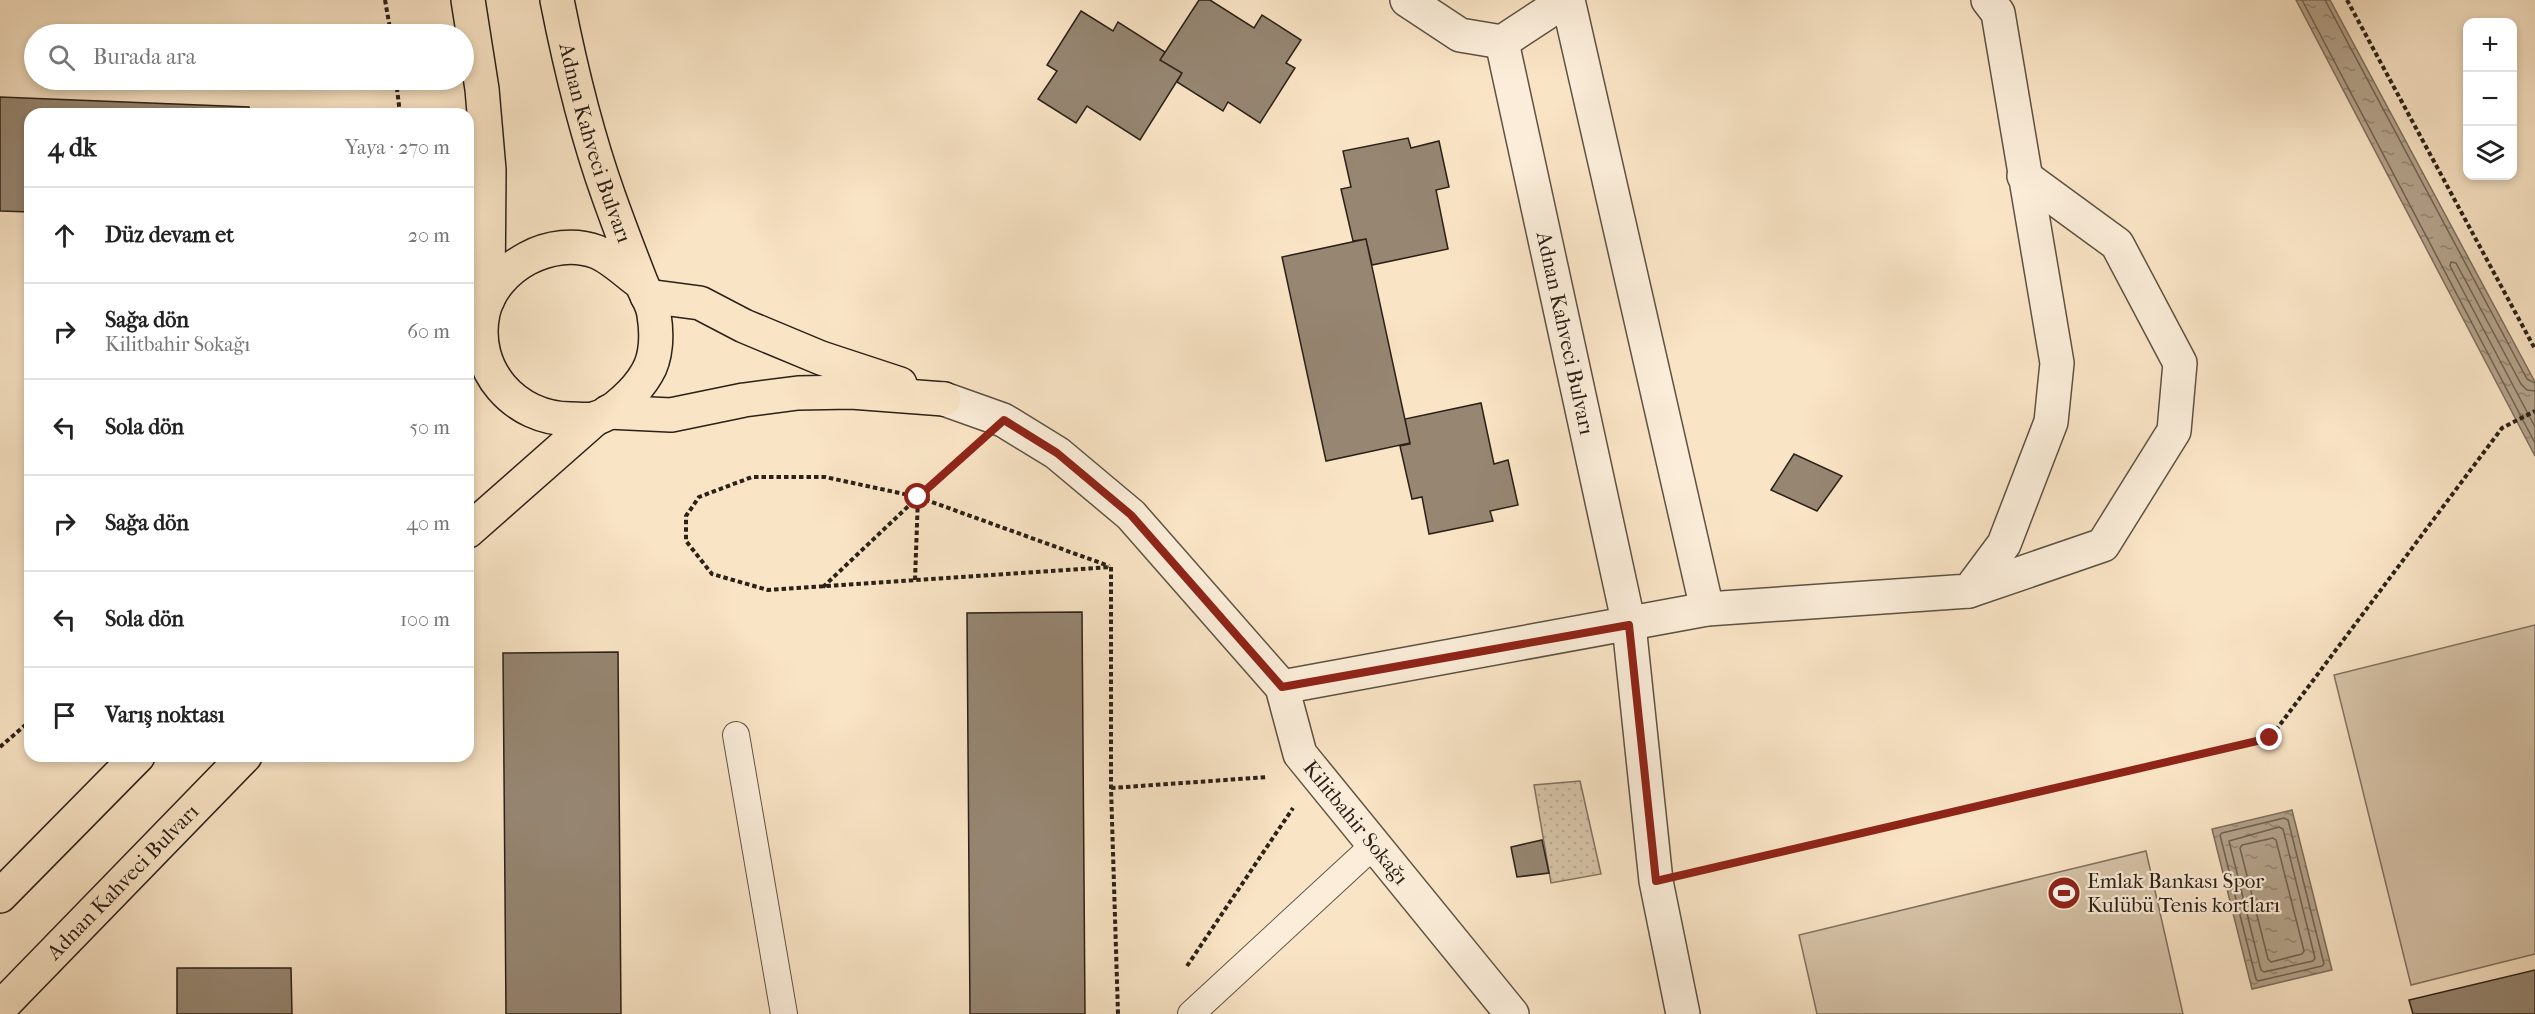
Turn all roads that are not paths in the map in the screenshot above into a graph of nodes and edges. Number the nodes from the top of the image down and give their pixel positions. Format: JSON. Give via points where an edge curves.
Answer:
{"nodes":[{"id":1,"x":468,"y":0,"type":"edge"},
{"id":2,"x":557,"y":0,"type":"edge"},
{"id":3,"x":1407,"y":0,"type":"edge"},
{"id":4,"x":1567,"y":0,"type":"edge"},
{"id":5,"x":1988,"y":0,"type":"edge"},
{"id":6,"x":472,"y":24,"type":"edge"},
{"id":7,"x":474,"y":38,"type":"edge"},
{"id":8,"x":1502,"y":42,"type":"junction"},
{"id":9,"x":2024,"y":176,"type":"junction"},
{"id":10,"x":644,"y":290,"type":"junction"},
{"id":11,"x":488,"y":299,"type":"junction"},
{"id":12,"x":475,"y":354,"type":"edge"},
{"id":13,"x":944,"y":399,"type":"junction"},
{"id":14,"x":601,"y":415,"type":"junction"},
{"id":15,"x":474,"y":526,"type":"edge"},
{"id":16,"x":1969,"y":591,"type":"junction"},
{"id":17,"x":1707,"y":609,"type":"junction"},
{"id":18,"x":1629,"y":625,"type":"junction"},
{"id":19,"x":1282,"y":687,"type":"junction"},
{"id":20,"x":736,"y":735,"type":"dead end"},
{"id":21,"x":132,"y":762,"type":"edge"},
{"id":22,"x":239,"y":762,"type":"edge"},
{"id":23,"x":1374,"y":845,"type":"junction"},
{"id":24,"x":0,"y":896,"type":"edge"},
{"id":25,"x":0,"y":1008,"type":"edge"},
{"id":26,"x":784,"y":1014,"type":"edge"},
{"id":27,"x":1191,"y":1014,"type":"edge"},
{"id":28,"x":1512,"y":1014,"type":"edge"},
{"id":29,"x":1683,"y":1014,"type":"edge"}],
"edges":[{"from":1,"to":6,"type":"main road"},
{"from":2,"to":10,"type":"main road","name":"Adnan Kahveci Bulvarı","via":[[583,114]]},
{"from":3,"to":8,"type":"street","via":[[1460,35]]},
{"from":4,"to":8,"type":"street"},
{"from":4,"to":17,"type":"street"},
{"from":5,"to":9,"type":"street","via":[[1998,13]]},
{"from":7,"to":11,"type":"main road","via":[[489,170]]},
{"from":8,"to":18,"type":"street","name":"Adnan Kahveci Bulvarı"},
{"from":9,"to":16,"type":"street","via":[[2057,363],[2051,422],[2004,544]]},
{"from":9,"to":16,"type":"street","via":[[2117,244],[2180,363],[2174,431],[2103,545]]},
{"from":10,"to":11,"type":"main road","via":[[598,252],[568,246],[533,254],[515,266]]},
{"from":10,"to":13,"type":"main road","via":[[700,303],[821,358]]},
{"from":10,"to":14,"type":"main road","via":[[654,313],[656,342],[649,370],[632,394]]},
{"from":11,"to":12,"type":"main road"},
{"from":12,"to":14,"type":"main road","via":[[504,392],[526,410],[552,419]]},
{"from":13,"to":14,"type":"main road","via":[[851,392],[798,393],[671,415]]},
{"from":13,"to":19,"type":"street","name":"Kilitbahir Sokağı","via":[[1004,420],[1057,453],[1131,515]]},
{"from":14,"to":15,"type":"main road"},
{"from":16,"to":17,"type":"street"},
{"from":17,"to":18,"type":"street"},
{"from":18,"to":19,"type":"street"},
{"from":18,"to":29,"type":"street","name":"Adnan Kahveci Bulvarı","via":[[1656,881]]},
{"from":19,"to":23,"type":"street","name":"Kilitbahir Sokağı","via":[[1300,754]]},
{"from":20,"to":26,"type":"lane"},
{"from":21,"to":24,"type":"main road"},
{"from":22,"to":25,"type":"main road","name":"Adnan Kahveci Bulvarı"},
{"from":23,"to":27,"type":"lane"},
{"from":23,"to":28,"type":"street","name":"Kilitbahir Sokağı"}]}
